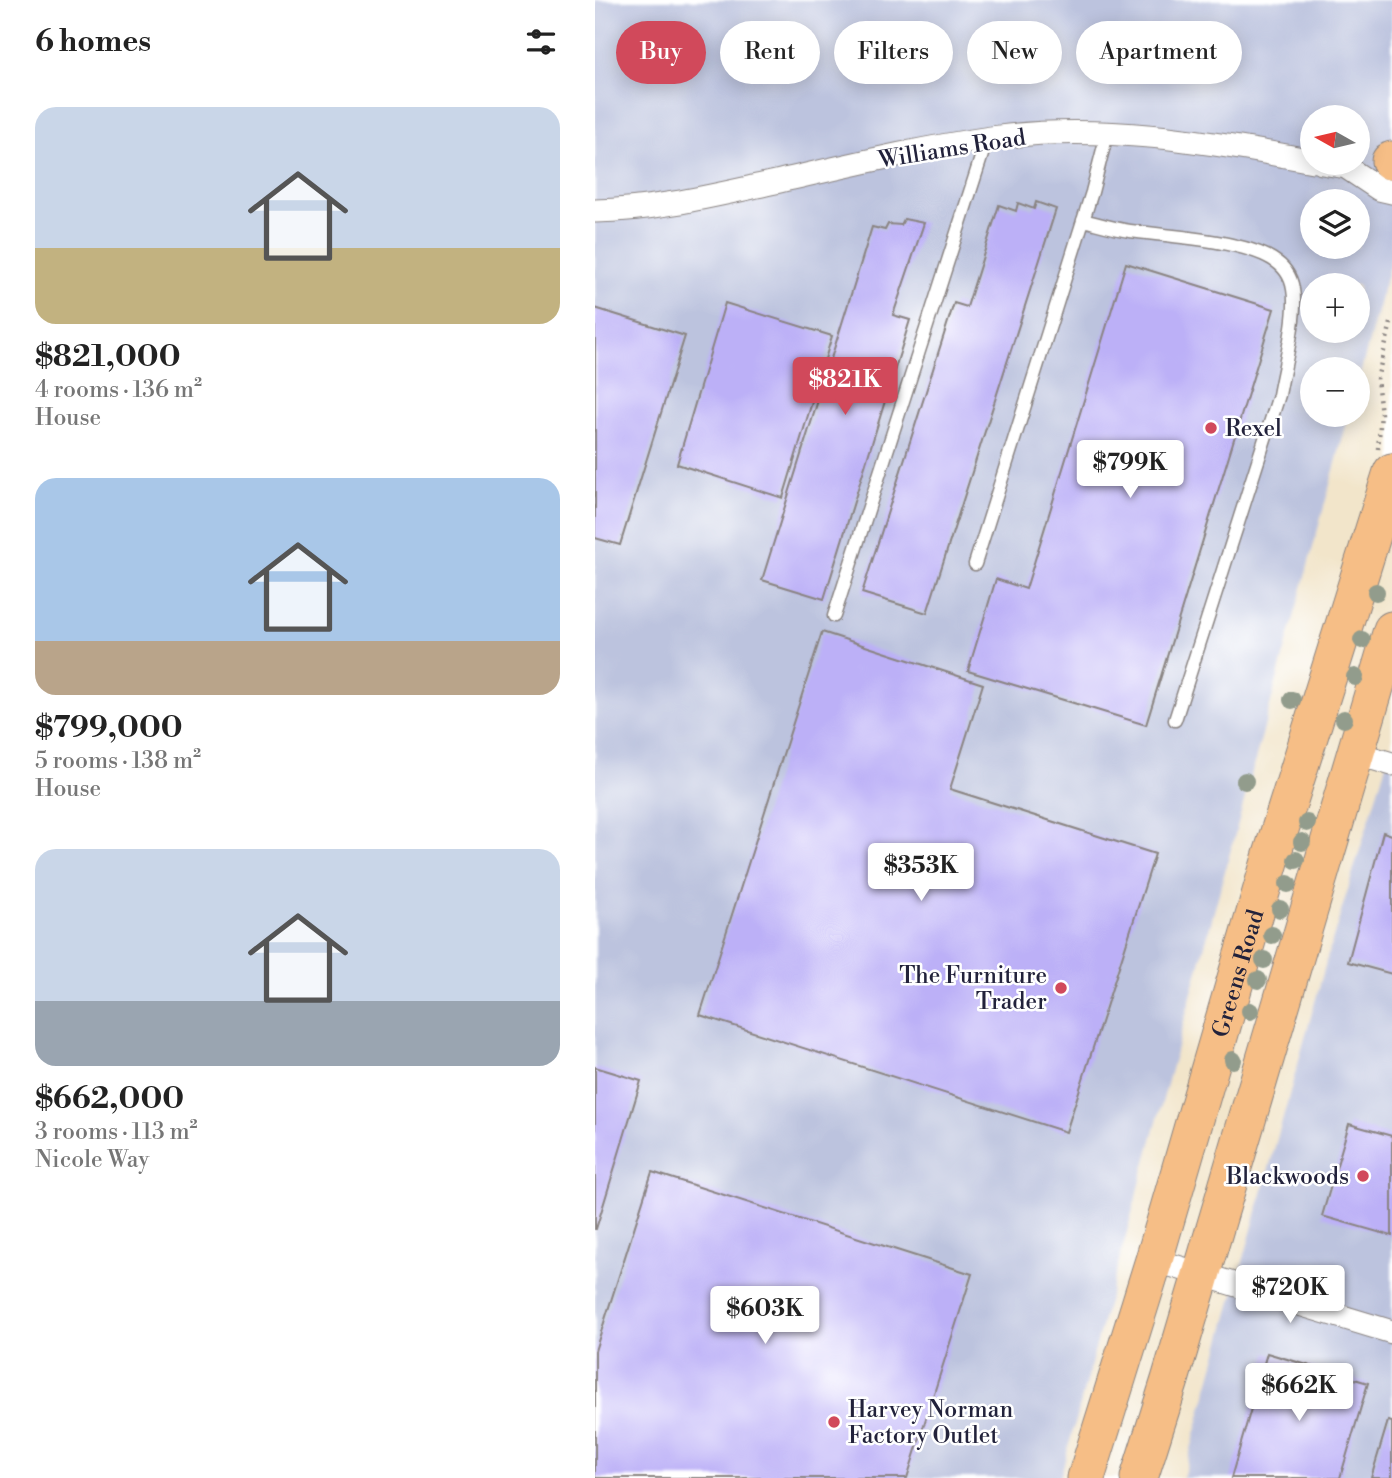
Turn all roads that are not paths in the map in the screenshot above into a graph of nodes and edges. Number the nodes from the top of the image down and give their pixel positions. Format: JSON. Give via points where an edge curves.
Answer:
{"nodes":[{"id":1,"x":1107,"y":134,"type":"junction"},
{"id":2,"x":987,"y":139,"type":"junction"},
{"id":3,"x":1300,"y":159,"type":"edge"},
{"id":4,"x":1370,"y":161,"type":"edge"},
{"id":5,"x":1392,"y":169,"type":"edge"},
{"id":6,"x":1358,"y":175,"type":"edge"},
{"id":7,"x":595,"y":211,"type":"edge"},
{"id":8,"x":1083,"y":220,"type":"junction"},
{"id":9,"x":1385,"y":466,"type":"edge"},
{"id":10,"x":975,"y":564,"type":"dead end"},
{"id":11,"x":834,"y":616,"type":"dead end"},
{"id":12,"x":1392,"y":631,"type":"edge"},
{"id":13,"x":1175,"y":720,"type":"dead end"},
{"id":14,"x":1355,"y":753,"type":"junction"},
{"id":15,"x":1392,"y":764,"type":"edge"},
{"id":16,"x":1154,"y":1260,"type":"junction"},
{"id":17,"x":1201,"y":1275,"type":"junction"},
{"id":18,"x":1392,"y":1332,"type":"edge"},
{"id":19,"x":1086,"y":1478,"type":"edge"},
{"id":20,"x":1139,"y":1478,"type":"edge"}],
"edges":[{"from":1,"to":2,"type":"street","name":"Williams Road"},
{"from":1,"to":3,"type":"street","name":"Williams Road","via":[[1151,136]]},
{"from":1,"to":8,"type":"lane"},
{"from":2,"to":7,"type":"street","name":"Williams Road","via":[[697,200]]},
{"from":2,"to":11,"type":"lane"},
{"from":4,"to":5,"type":"street","via":[[1377,159]]},
{"from":5,"to":6,"type":"street","via":[[1379,189]]},
{"from":8,"to":10,"type":"lane"},
{"from":8,"to":13,"type":"lane","via":[[1248,250],[1272,258],[1285,269],[1294,290],[1279,395]]},
{"from":9,"to":16,"type":"main road","name":"Greens Road"},
{"from":12,"to":14,"type":"main road"},
{"from":14,"to":15,"type":"street"},
{"from":14,"to":17,"type":"main road"},
{"from":16,"to":17,"type":"street"},
{"from":16,"to":19,"type":"main road","name":"Greens Road"},
{"from":17,"to":18,"type":"street"},
{"from":17,"to":20,"type":"main road"}]}
